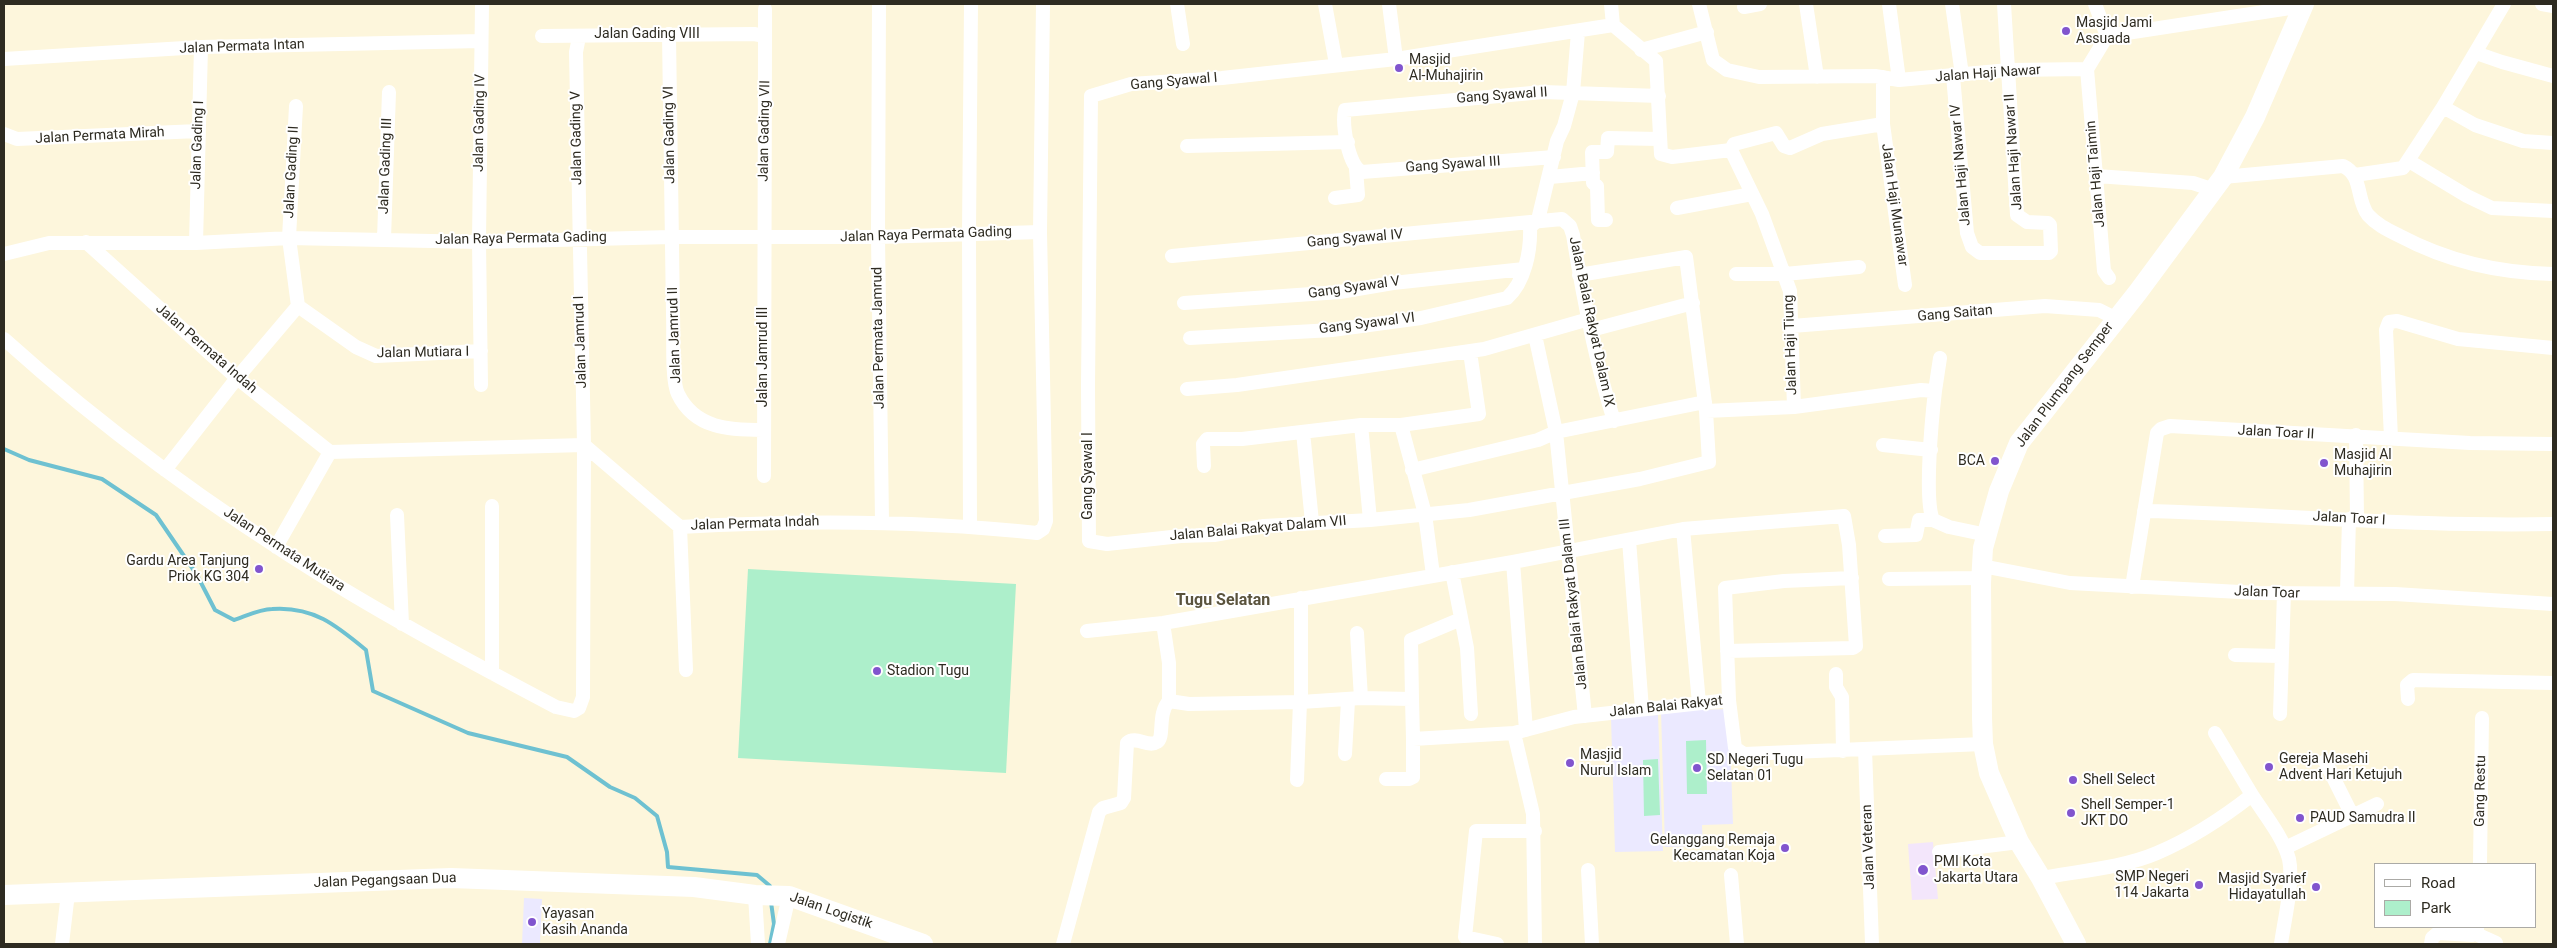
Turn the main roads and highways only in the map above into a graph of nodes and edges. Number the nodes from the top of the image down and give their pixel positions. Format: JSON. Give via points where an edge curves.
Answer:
{"nodes":[{"id":1,"x":2304,"y":5,"type":"edge"},
{"id":2,"x":4,"y":895,"type":"edge"},
{"id":3,"x":773,"y":895,"type":"joint"},
{"id":4,"x":923,"y":944,"type":"edge"},
{"id":5,"x":2076,"y":944,"type":"edge"}],
"edges":[{"from":1,"to":5,"type":"main road","name":"Jalan Plumpang Semper","via":[[2255,118],[2218,183],[2138,292],[2019,443],[1999,491],[1987,535],[1981,572],[1983,744],[1989,773],[2019,842]]},
{"from":2,"to":3,"type":"main road","name":"Jalan Pegangsaan Dua","via":[[451,878],[694,887]]},
{"from":3,"to":4,"type":"main road","name":"Jalan Logistik"}]}
